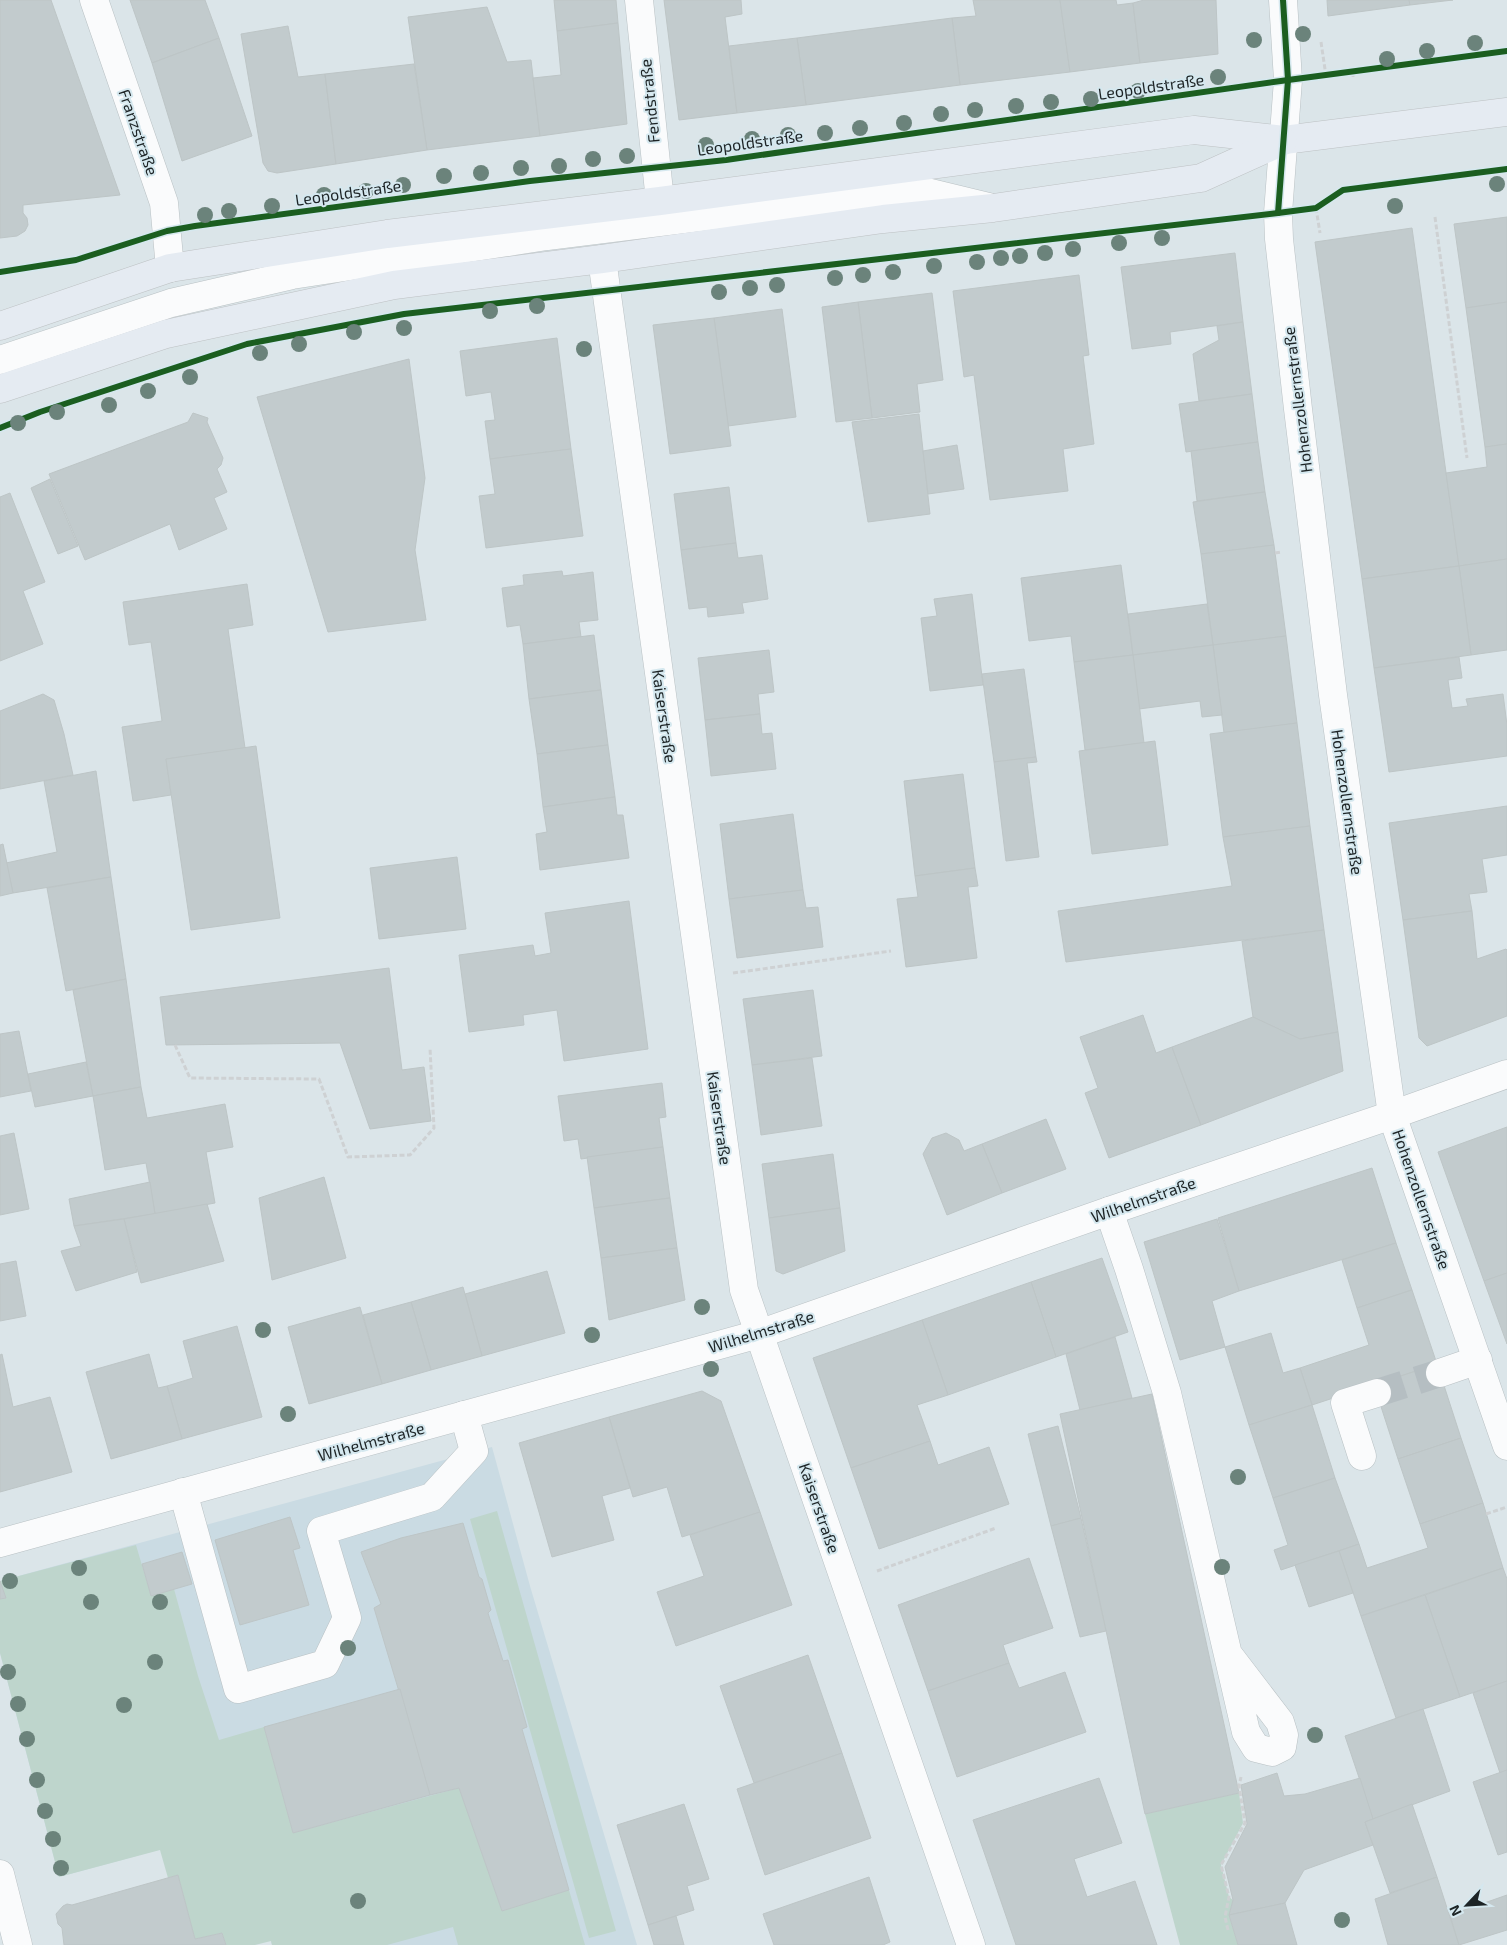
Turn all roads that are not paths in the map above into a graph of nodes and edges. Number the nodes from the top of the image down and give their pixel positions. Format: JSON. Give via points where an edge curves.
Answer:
{"nodes":[{"id":1,"x":94,"y":0,"type":"edge"},
{"id":2,"x":639,"y":0,"type":"edge"},
{"id":3,"x":1282,"y":0,"type":"edge"},
{"id":4,"x":1507,"y":112,"type":"edge"},
{"id":5,"x":1284,"y":140,"type":"junction"},
{"id":6,"x":660,"y":201,"type":"junction"},
{"id":7,"x":993,"y":208,"type":"junction"},
{"id":8,"x":602,"y":259,"type":"junction"},
{"id":9,"x":170,"y":268,"type":"junction"},
{"id":10,"x":0,"y":326,"type":"edge"},
{"id":11,"x":0,"y":360,"type":"edge"},
{"id":12,"x":0,"y":389,"type":"edge"},
{"id":13,"x":1507,"y":1074,"type":"edge"},
{"id":14,"x":1392,"y":1115,"type":"junction"},
{"id":15,"x":1108,"y":1211,"type":"junction"},
{"id":16,"x":759,"y":1334,"type":"junction"},
{"id":17,"x":1478,"y":1360,"type":"junction"},
{"id":18,"x":1440,"y":1372,"type":"tunnel mouth"},
{"id":19,"x":1377,"y":1393,"type":"tunnel mouth"},
{"id":20,"x":464,"y":1415,"type":"junction"},
{"id":21,"x":1507,"y":1446,"type":"edge"},
{"id":22,"x":1362,"y":1456,"type":"dead end"},
{"id":23,"x":184,"y":1492,"type":"junction"},
{"id":24,"x":0,"y":1543,"type":"edge"},
{"id":25,"x":1256,"y":1748,"type":"road end"},
{"id":26,"x":0,"y":1874,"type":"edge"},
{"id":27,"x":18,"y":1945,"type":"edge"},
{"id":28,"x":971,"y":1945,"type":"edge"}],
"edges":[{"from":1,"to":9,"type":"street","name":"Franzstraße","via":[[164,203]]},
{"from":2,"to":6,"type":"street","name":"Fendstraße"},
{"from":3,"to":5,"type":"street","name":"Hohenzollernstraße","via":[[1288,80]]},
{"from":4,"to":5,"type":"main road"},
{"from":5,"to":6,"type":"main road","via":[[1194,130]]},
{"from":5,"to":7,"type":"main road","via":[[1201,178]]},
{"from":5,"to":14,"type":"street","name":"Hohenzollernstraße","via":[[1279,239],[1333,695]]},
{"from":6,"to":9,"type":"main road","via":[[387,234]]},
{"from":7,"to":8,"type":"main road","via":[[883,218]]},
{"from":7,"to":11,"type":"street","via":[[927,192],[861,197],[537,237],[292,275],[171,303]]},
{"from":8,"to":12,"type":"main road","via":[[394,285],[166,334]]},
{"from":8,"to":16,"type":"street","name":"Kaiserstraße","via":[[744,1290]]},
{"from":9,"to":10,"type":"main road"},
{"from":13,"to":14,"type":"street","name":"Wilhelmstraße"},
{"from":14,"to":15,"type":"street","name":"Wilhelmstraße"},
{"from":14,"to":17,"type":"street","name":"Hohenzollernstraße"},
{"from":15,"to":16,"type":"street","name":"Wilhelmstraße"},
{"from":15,"to":25,"type":"street","via":[[1167,1394],[1228,1654],[1280,1722],[1284,1736],[1282,1747],[1272,1752]]},
{"from":16,"to":20,"type":"street","name":"Wilhelmstraße"},
{"from":16,"to":28,"type":"street","name":"Kaiserstraße"},
{"from":17,"to":18,"type":"street"},
{"from":17,"to":21,"type":"street","name":"Hohenzollernstraße"},
{"from":19,"to":22,"type":"street","via":[[1345,1403]]},
{"from":20,"to":23,"type":"street","name":"Wilhelmstraße"},
{"from":20,"to":23,"type":"street","via":[[474,1451],[432,1497],[321,1531],[347,1618],[324,1664],[238,1689]]},
{"from":23,"to":24,"type":"street","name":"Wilhelmstraße"},
{"from":26,"to":27,"type":"street"}]}
